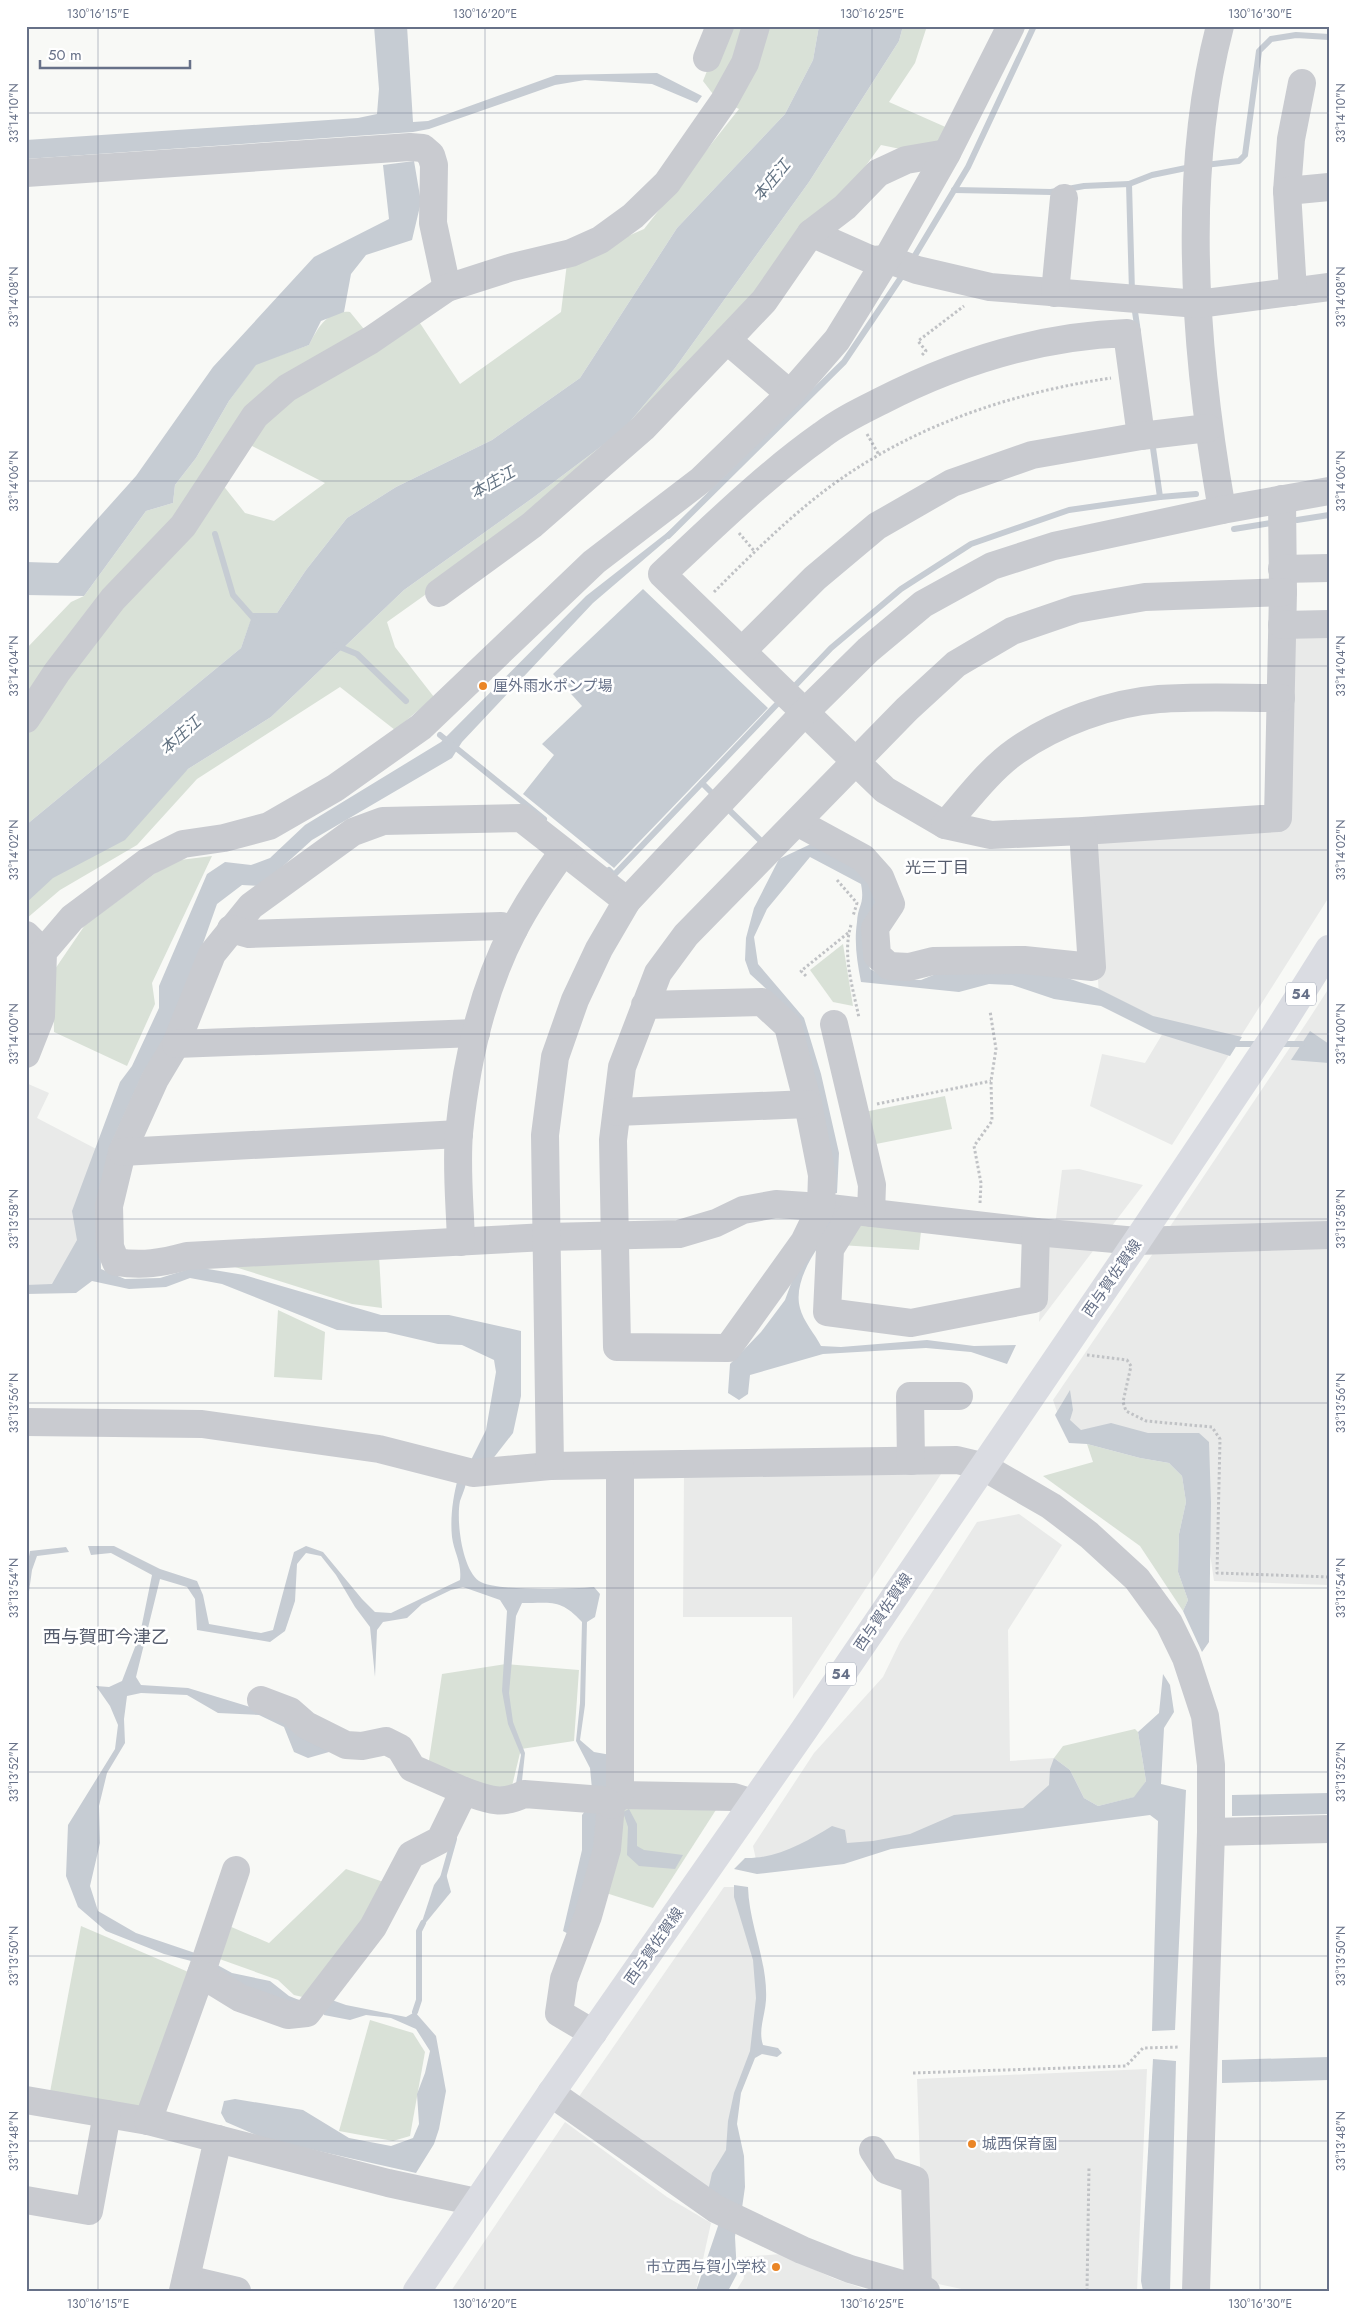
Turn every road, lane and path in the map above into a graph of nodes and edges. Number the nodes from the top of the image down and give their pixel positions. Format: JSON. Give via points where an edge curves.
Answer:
{"nodes":[{"id":1,"x":720,"y":26,"type":"edge"},
{"id":2,"x":756,"y":26,"type":"edge"},
{"id":3,"x":1011,"y":26,"type":"edge"},
{"id":4,"x":1220,"y":26,"type":"edge"},
{"id":5,"x":707,"y":58,"type":"dead end"},
{"id":6,"x":1302,"y":83,"type":"dead end"},
{"id":7,"x":947,"y":153,"type":"junction"},
{"id":8,"x":26,"y":172,"type":"edge"},
{"id":9,"x":1329,"y":187,"type":"edge"},
{"id":10,"x":1287,"y":191,"type":"junction"},
{"id":11,"x":1064,"y":198,"type":"dead end"},
{"id":12,"x":811,"y":233,"type":"junction"},
{"id":13,"x":901,"y":264,"type":"junction"},
{"id":14,"x":1329,"y":287,"type":"edge"},
{"id":15,"x":447,"y":288,"type":"junction"},
{"id":16,"x":1293,"y":292,"type":"junction"},
{"id":17,"x":1055,"y":293,"type":"junction"},
{"id":18,"x":1198,"y":304,"type":"junction"},
{"id":19,"x":727,"y":340,"type":"junction"},
{"id":20,"x":1134,"y":376,"type":"junction"},
{"id":21,"x":790,"y":394,"type":"junction"},
{"id":22,"x":1208,"y":428,"type":"junction"},
{"id":23,"x":1148,"y":435,"type":"junction"},
{"id":24,"x":1329,"y":491,"type":"edge"},
{"id":25,"x":1282,"y":499,"type":"junction"},
{"id":26,"x":1222,"y":510,"type":"junction"},
{"id":27,"x":1329,"y":568,"type":"edge"},
{"id":28,"x":1282,"y":581,"type":"junction"},
{"id":29,"x":439,"y":594,"type":"dead end"},
{"id":30,"x":711,"y":595,"type":"dead end"},
{"id":31,"x":1329,"y":624,"type":"edge"},
{"id":32,"x":1282,"y":625,"type":"junction"},
{"id":33,"x":742,"y":651,"type":"junction"},
{"id":34,"x":1281,"y":698,"type":"junction"},
{"id":35,"x":792,"y":699,"type":"junction"},
{"id":36,"x":26,"y":718,"type":"edge"},
{"id":37,"x":855,"y":762,"type":"junction"},
{"id":38,"x":797,"y":822,"type":"junction"},
{"id":39,"x":945,"y":825,"type":"junction"},
{"id":40,"x":1083,"y":831,"type":"junction"},
{"id":41,"x":563,"y":852,"type":"junction"},
{"id":42,"x":627,"y":901,"type":"junction"},
{"id":43,"x":230,"y":929,"type":"junction"},
{"id":44,"x":514,"y":929,"type":"junction"},
{"id":45,"x":848,"y":933,"type":"dead end"},
{"id":46,"x":34,"y":942,"type":"edge"},
{"id":47,"x":1329,"y":949,"type":"edge"},
{"id":48,"x":806,"y":976,"type":"dead end"},
{"id":49,"x":645,"y":1005,"type":"junction"},
{"id":50,"x":990,"y":1011,"type":"dead end"},
{"id":51,"x":834,"y":1024,"type":"dead end"},
{"id":52,"x":476,"y":1033,"type":"junction"},
{"id":53,"x":176,"y":1044,"type":"junction"},
{"id":54,"x":26,"y":1054,"type":"edge"},
{"id":55,"x":991,"y":1081,"type":"junction"},
{"id":56,"x":808,"y":1104,"type":"junction"},
{"id":57,"x":854,"y":1109,"type":"junction"},
{"id":58,"x":616,"y":1112,"type":"junction"},
{"id":59,"x":459,"y":1134,"type":"junction"},
{"id":60,"x":122,"y":1152,"type":"junction"},
{"id":61,"x":843,"y":1210,"type":"junction"},
{"id":62,"x":979,"y":1226,"type":"junction"},
{"id":63,"x":1036,"y":1232,"type":"junction"},
{"id":64,"x":1329,"y":1235,"type":"edge"},
{"id":65,"x":546,"y":1237,"type":"junction"},
{"id":66,"x":614,"y":1237,"type":"junction"},
{"id":67,"x":1137,"y":1241,"type":"junction"},
{"id":68,"x":461,"y":1242,"type":"junction"},
{"id":69,"x":1067,"y":1343,"type":"junction"},
{"id":70,"x":959,"y":1396,"type":"dead end"},
{"id":71,"x":26,"y":1422,"type":"edge"},
{"id":72,"x":911,"y":1461,"type":"junction"},
{"id":73,"x":620,"y":1465,"type":"junction"},
{"id":74,"x":550,"y":1466,"type":"junction"},
{"id":75,"x":982,"y":1466,"type":"junction"},
{"id":76,"x":1329,"y":1577,"type":"edge"},
{"id":77,"x":261,"y":1700,"type":"dead end"},
{"id":78,"x":464,"y":1791,"type":"junction"},
{"id":79,"x":615,"y":1800,"type":"junction"},
{"id":80,"x":753,"y":1803,"type":"junction"},
{"id":81,"x":1329,"y":1829,"type":"edge"},
{"id":82,"x":1211,"y":1832,"type":"junction"},
{"id":83,"x":236,"y":1870,"type":"dead end"},
{"id":84,"x":201,"y":1974,"type":"junction"},
{"id":85,"x":593,"y":2033,"type":"junction"},
{"id":86,"x":1203,"y":2047,"type":"junction"},
{"id":87,"x":913,"y":2074,"type":"dead end"},
{"id":88,"x":551,"y":2093,"type":"junction"},
{"id":89,"x":26,"y":2100,"type":"edge"},
{"id":90,"x":107,"y":2114,"type":"junction"},
{"id":91,"x":148,"y":2121,"type":"junction"},
{"id":92,"x":218,"y":2139,"type":"junction"},
{"id":93,"x":873,"y":2150,"type":"dead end"},
{"id":94,"x":1089,"y":2166,"type":"dead end"},
{"id":95,"x":26,"y":2200,"type":"edge"},
{"id":96,"x":476,"y":2202,"type":"junction"},
{"id":97,"x":184,"y":2285,"type":"edge"},
{"id":98,"x":922,"y":2290,"type":"edge"},
{"id":99,"x":237,"y":2291,"type":"edge"},
{"id":100,"x":416,"y":2291,"type":"edge"},
{"id":101,"x":1087,"y":2291,"type":"edge"},
{"id":102,"x":1196,"y":2291,"type":"edge"}],
"edges":[{"from":1,"to":5,"type":"street"},
{"from":2,"to":15,"type":"street","via":[[745,63],[724,101],[667,183],[633,216],[600,240],[570,253]]},
{"from":3,"to":7,"type":"street"},
{"from":4,"to":18,"type":"street","via":[[1212,56],[1197,155]]},
{"from":6,"to":10,"type":"street","via":[[1291,140]]},
{"from":7,"to":12,"type":"street","via":[[906,160],[878,173],[845,207]]},
{"from":7,"to":13,"type":"street"},
{"from":8,"to":15,"type":"street","via":[[423,148],[431,155],[434,165],[433,223]]},
{"from":9,"to":10,"type":"street"},
{"from":10,"to":16,"type":"street"},
{"from":11,"to":17,"type":"street"},
{"from":12,"to":13,"type":"street","via":[[872,260]]},
{"from":12,"to":19,"type":"street","via":[[764,301]]},
{"from":13,"to":17,"type":"street","via":[[990,287]]},
{"from":13,"to":21,"type":"street"},
{"from":14,"to":16,"type":"street"},
{"from":15,"to":36,"type":"street","via":[[371,340],[287,388],[255,416],[183,526],[113,599]]},
{"from":16,"to":18,"type":"street"},
{"from":17,"to":18,"type":"street"},
{"from":18,"to":22,"type":"street"},
{"from":19,"to":21,"type":"street"},
{"from":19,"to":29,"type":"street","via":[[614,454],[532,525]]},
{"from":20,"to":23,"type":"street"},
{"from":20,"to":30,"type":"path","via":[[1036,392],[980,408],[927,429],[879,455],[814,499]]},
{"from":20,"to":33,"type":"street","via":[[1127,333],[1037,344],[966,363],[908,387],[822,434],[747,495],[662,574]]},
{"from":21,"to":46,"type":"street","via":[[701,480],[594,562],[421,727],[335,788],[269,826],[224,838],[183,844],[147,862]]},
{"from":22,"to":23,"type":"street"},
{"from":22,"to":26,"type":"street"},
{"from":23,"to":33,"type":"street","via":[[1032,455],[952,483],[876,526],[815,578]]},
{"from":24,"to":25,"type":"street"},
{"from":25,"to":26,"type":"street"},
{"from":25,"to":28,"type":"street"},
{"from":26,"to":35,"type":"street","via":[[1054,546],[992,566],[923,604],[868,650]]},
{"from":27,"to":28,"type":"street"},
{"from":28,"to":32,"type":"street"},
{"from":28,"to":37,"type":"street","via":[[1076,609],[1012,631],[956,664]]},
{"from":31,"to":32,"type":"street"},
{"from":32,"to":34,"type":"street"},
{"from":33,"to":35,"type":"street"},
{"from":34,"to":39,"type":"street","via":[[1158,699],[1103,710],[1054,729],[1016,752]]},
{"from":34,"to":40,"type":"street","via":[[1278,818]]},
{"from":35,"to":37,"type":"street"},
{"from":35,"to":42,"type":"street"},
{"from":37,"to":38,"type":"street"},
{"from":37,"to":39,"type":"street","via":[[885,790]]},
{"from":38,"to":40,"type":"street","via":[[862,858],[880,877],[891,904],[875,928],[876,955],[889,966],[909,967],[933,961],[1024,960],[1092,966]]},
{"from":38,"to":49,"type":"street","via":[[686,935],[658,973]]},
{"from":39,"to":40,"type":"street","via":[[991,835]]},
{"from":41,"to":42,"type":"street"},
{"from":41,"to":43,"type":"street","via":[[521,818],[383,821],[353,832],[251,906]]},
{"from":41,"to":44,"type":"street"},
{"from":42,"to":65,"type":"street","via":[[575,1000],[555,1058],[545,1135]]},
{"from":43,"to":44,"type":"street","via":[[249,934],[501,926]]},
{"from":43,"to":53,"type":"street","via":[[212,954]]},
{"from":44,"to":52,"type":"street","via":[[492,978]]},
{"from":45,"to":48,"type":"path","via":[[801,970]]},
{"from":46,"to":54,"type":"street","via":[[41,1016]]},
{"from":47,"to":67,"type":"main road","name":"西与賀佐賀線","number":"54"},
{"from":49,"to":56,"type":"street","via":[[762,1002],[788,1026]]},
{"from":49,"to":58,"type":"street","via":[[622,1067]]},
{"from":50,"to":55,"type":"path","via":[[996,1049]]},
{"from":51,"to":57,"type":"street"},
{"from":52,"to":53,"type":"street"},
{"from":52,"to":59,"type":"street"},
{"from":53,"to":60,"type":"street","via":[[155,1079]]},
{"from":55,"to":57,"type":"path"},
{"from":55,"to":62,"type":"path","via":[[992,1121],[974,1146],[981,1183]]},
{"from":56,"to":58,"type":"street"},
{"from":56,"to":61,"type":"street","via":[[822,1175]]},
{"from":57,"to":61,"type":"street","via":[[872,1185]]},
{"from":58,"to":66,"type":"street","via":[[613,1140]]},
{"from":59,"to":60,"type":"street"},
{"from":59,"to":68,"type":"street"},
{"from":60,"to":68,"type":"street","via":[[110,1206],[110,1247],[116,1262],[156,1264],[187,1256]]},
{"from":61,"to":62,"type":"street"},
{"from":61,"to":63,"type":"street","via":[[830,1249],[827,1312],[911,1323],[1034,1299]]},
{"from":61,"to":66,"type":"street","via":[[776,1204],[743,1210],[716,1223],[679,1234]]},
{"from":61,"to":66,"type":"street","via":[[804,1242],[728,1348],[617,1347]]},
{"from":62,"to":63,"type":"street"},
{"from":63,"to":67,"type":"street"},
{"from":64,"to":67,"type":"street"},
{"from":65,"to":66,"type":"street"},
{"from":65,"to":68,"type":"street"},
{"from":65,"to":74,"type":"street"},
{"from":67,"to":69,"type":"main road","name":"西与賀佐賀線","number":"54"},
{"from":69,"to":75,"type":"main road","name":"西与賀佐賀線","number":"54"},
{"from":69,"to":76,"type":"path","via":[[1089,1356],[1127,1360],[1132,1366],[1122,1402],[1126,1411],[1146,1421],[1212,1427],[1220,1439],[1217,1573]]},
{"from":70,"to":72,"type":"street","via":[[910,1396]]},
{"from":71,"to":74,"type":"street","via":[[202,1424],[380,1449],[473,1473]]},
{"from":72,"to":73,"type":"street"},
{"from":72,"to":75,"type":"street","via":[[956,1460]]},
{"from":73,"to":74,"type":"street"},
{"from":73,"to":79,"type":"street"},
{"from":75,"to":80,"type":"main road","name":"西与賀佐賀線","number":"54"},
{"from":75,"to":82,"type":"street","via":[[1050,1506],[1089,1535],[1137,1579],[1169,1623],[1186,1658],[1204,1716],[1212,1766]]},
{"from":77,"to":78,"type":"street","via":[[290,1711],[306,1725],[346,1745],[362,1746],[386,1740],[400,1748],[412,1768]]},
{"from":78,"to":79,"type":"street","via":[[493,1801],[512,1800],[524,1794]]},
{"from":78,"to":84,"type":"street","via":[[440,1840],[411,1855],[373,1927],[307,2013],[288,2015],[240,1998]]},
{"from":79,"to":80,"type":"street","via":[[734,1797]]},
{"from":79,"to":85,"type":"street","via":[[607,1849],[588,1916],[564,1979],[559,2013]]},
{"from":80,"to":85,"type":"main road","name":"西与賀佐賀線","number":"54"},
{"from":81,"to":82,"type":"street"},
{"from":82,"to":86,"type":"street"},
{"from":83,"to":84,"type":"street"},
{"from":84,"to":91,"type":"street"},
{"from":85,"to":88,"type":"main road","name":"西与賀佐賀線","number":"54"},
{"from":86,"to":87,"type":"path","via":[[1143,2048],[1126,2066]]},
{"from":86,"to":102,"type":"street"},
{"from":88,"to":96,"type":"main road","name":"西与賀佐賀線","number":"54"},
{"from":88,"to":98,"type":"street","via":[[716,2209],[740,2222],[850,2269]]},
{"from":89,"to":90,"type":"street"},
{"from":90,"to":91,"type":"street"},
{"from":90,"to":95,"type":"street","via":[[89,2211]]},
{"from":91,"to":92,"type":"street"},
{"from":92,"to":96,"type":"street"},
{"from":92,"to":97,"type":"street"},
{"from":93,"to":98,"type":"street","via":[[886,2170],[915,2180]]},
{"from":94,"to":101,"type":"path"},
{"from":96,"to":100,"type":"main road","name":"西与賀佐賀線","number":"54"},
{"from":97,"to":99,"type":"street"}]}
